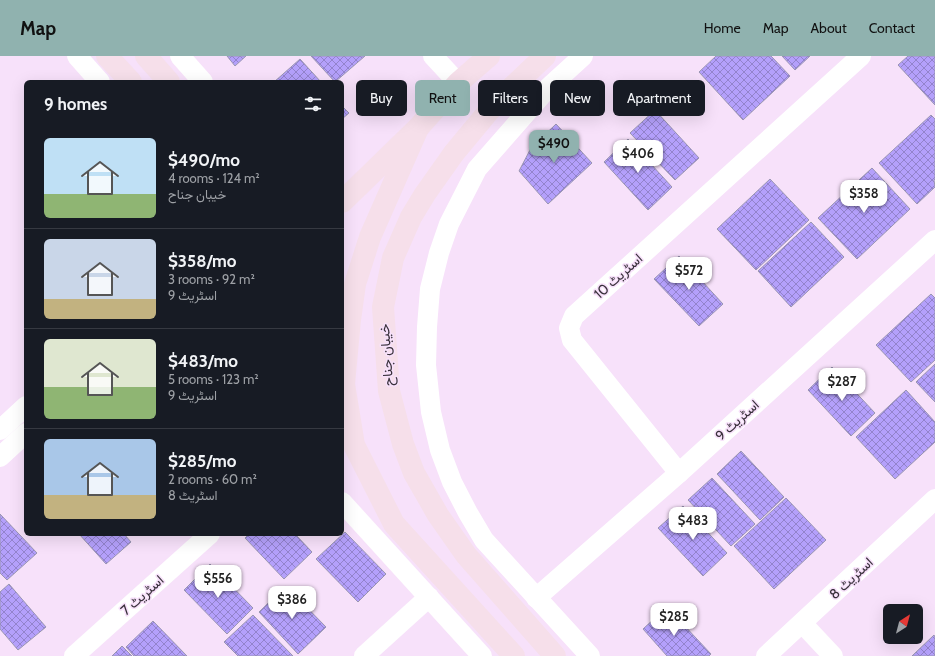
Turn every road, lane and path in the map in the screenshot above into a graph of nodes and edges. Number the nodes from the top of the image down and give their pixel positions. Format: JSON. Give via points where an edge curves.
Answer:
{"nodes":[{"id":1,"x":76,"y":56,"type":"edge"},
{"id":2,"x":107,"y":56,"type":"edge"},
{"id":3,"x":146,"y":56,"type":"edge"},
{"id":4,"x":180,"y":56,"type":"edge"},
{"id":5,"x":432,"y":56,"type":"edge"},
{"id":6,"x":489,"y":56,"type":"edge"},
{"id":7,"x":583,"y":56,"type":"edge"},
{"id":8,"x":861,"y":56,"type":"edge"},
{"id":9,"x":538,"y":62,"type":"edge"},
{"id":10,"x":98,"y":80,"type":"edge"},
{"id":11,"x":129,"y":80,"type":"edge"},
{"id":12,"x":167,"y":80,"type":"edge"},
{"id":13,"x":202,"y":80,"type":"edge"},
{"id":14,"x":454,"y":80,"type":"edge"},
{"id":15,"x":462,"y":80,"type":"edge"},
{"id":16,"x":548,"y":88,"type":"junction"},
{"id":17,"x":429,"y":116,"type":"edge"},
{"id":18,"x":418,"y":128,"type":"junction"},
{"id":19,"x":344,"y":200,"type":"edge"},
{"id":20,"x":935,"y":240,"type":"edge"},
{"id":21,"x":24,"y":408,"type":"edge"},
{"id":22,"x":344,"y":424,"type":"edge"},
{"id":23,"x":0,"y":430,"type":"edge"},
{"id":24,"x":24,"y":435,"type":"edge"},
{"id":25,"x":348,"y":439,"type":"edge"},
{"id":26,"x":0,"y":457,"type":"edge"},
{"id":27,"x":679,"y":473,"type":"junction"},
{"id":28,"x":935,"y":499,"type":"edge"},
{"id":29,"x":344,"y":504,"type":"edge"},
{"id":30,"x":208,"y":536,"type":"edge"},
{"id":31,"x":484,"y":540,"type":"junction"},
{"id":32,"x":466,"y":555,"type":"junction"},
{"id":33,"x":429,"y":597,"type":"junction"},
{"id":34,"x":536,"y":598,"type":"junction"},
{"id":35,"x":802,"y":623,"type":"junction"},
{"id":36,"x":74,"y":656,"type":"edge"},
{"id":37,"x":364,"y":656,"type":"edge"},
{"id":38,"x":482,"y":656,"type":"edge"},
{"id":39,"x":514,"y":656,"type":"edge"},
{"id":40,"x":555,"y":656,"type":"edge"},
{"id":41,"x":590,"y":656,"type":"edge"},
{"id":42,"x":766,"y":656,"type":"edge"},
{"id":43,"x":832,"y":656,"type":"edge"}],
"edges":[{"from":1,"to":10,"type":"street"},
{"from":2,"to":11,"type":"main road"},
{"from":3,"to":12,"type":"main road"},
{"from":4,"to":13,"type":"street"},
{"from":5,"to":14,"type":"street"},
{"from":6,"to":15,"type":"main road"},
{"from":7,"to":16,"type":"street"},
{"from":8,"to":27,"type":"street","name":"اسٹریٹ 10","via":[[574,316],[569,328],[572,340]]},
{"from":9,"to":16,"type":"street"},
{"from":9,"to":32,"type":"main road","name":"خیبان جناح","via":[[470,132],[425,194],[411,217],[393,258],[383,307],[389,391],[403,444],[414,473],[438,515]]},
{"from":16,"to":31,"type":"street","via":[[477,169],[449,224],[430,289],[426,365],[431,412],[440,450],[452,482]]},
{"from":17,"to":18,"type":"main road"},
{"from":18,"to":19,"type":"main road"},
{"from":18,"to":25,"type":"main road","via":[[370,237],[355,284],[344,384]]},
{"from":20,"to":27,"type":"street","name":"اسٹریٹ 9"},
{"from":21,"to":23,"type":"street"},
{"from":22,"to":25,"type":"main road"},
{"from":24,"to":26,"type":"street"},
{"from":25,"to":39,"type":"main road","via":[[394,524]]},
{"from":27,"to":34,"type":"street","name":"اسٹریٹ 9"},
{"from":28,"to":35,"type":"street","name":"اسٹریٹ 8"},
{"from":29,"to":33,"type":"street"},
{"from":30,"to":36,"type":"street","name":"اسٹریٹ 7"},
{"from":31,"to":32,"type":"street"},
{"from":31,"to":34,"type":"street"},
{"from":32,"to":40,"type":"main road","name":"خیبان جناح"},
{"from":33,"to":37,"type":"street"},
{"from":33,"to":38,"type":"street"},
{"from":34,"to":41,"type":"street"},
{"from":35,"to":42,"type":"street","name":"اسٹریٹ 8"},
{"from":35,"to":43,"type":"street"}]}
